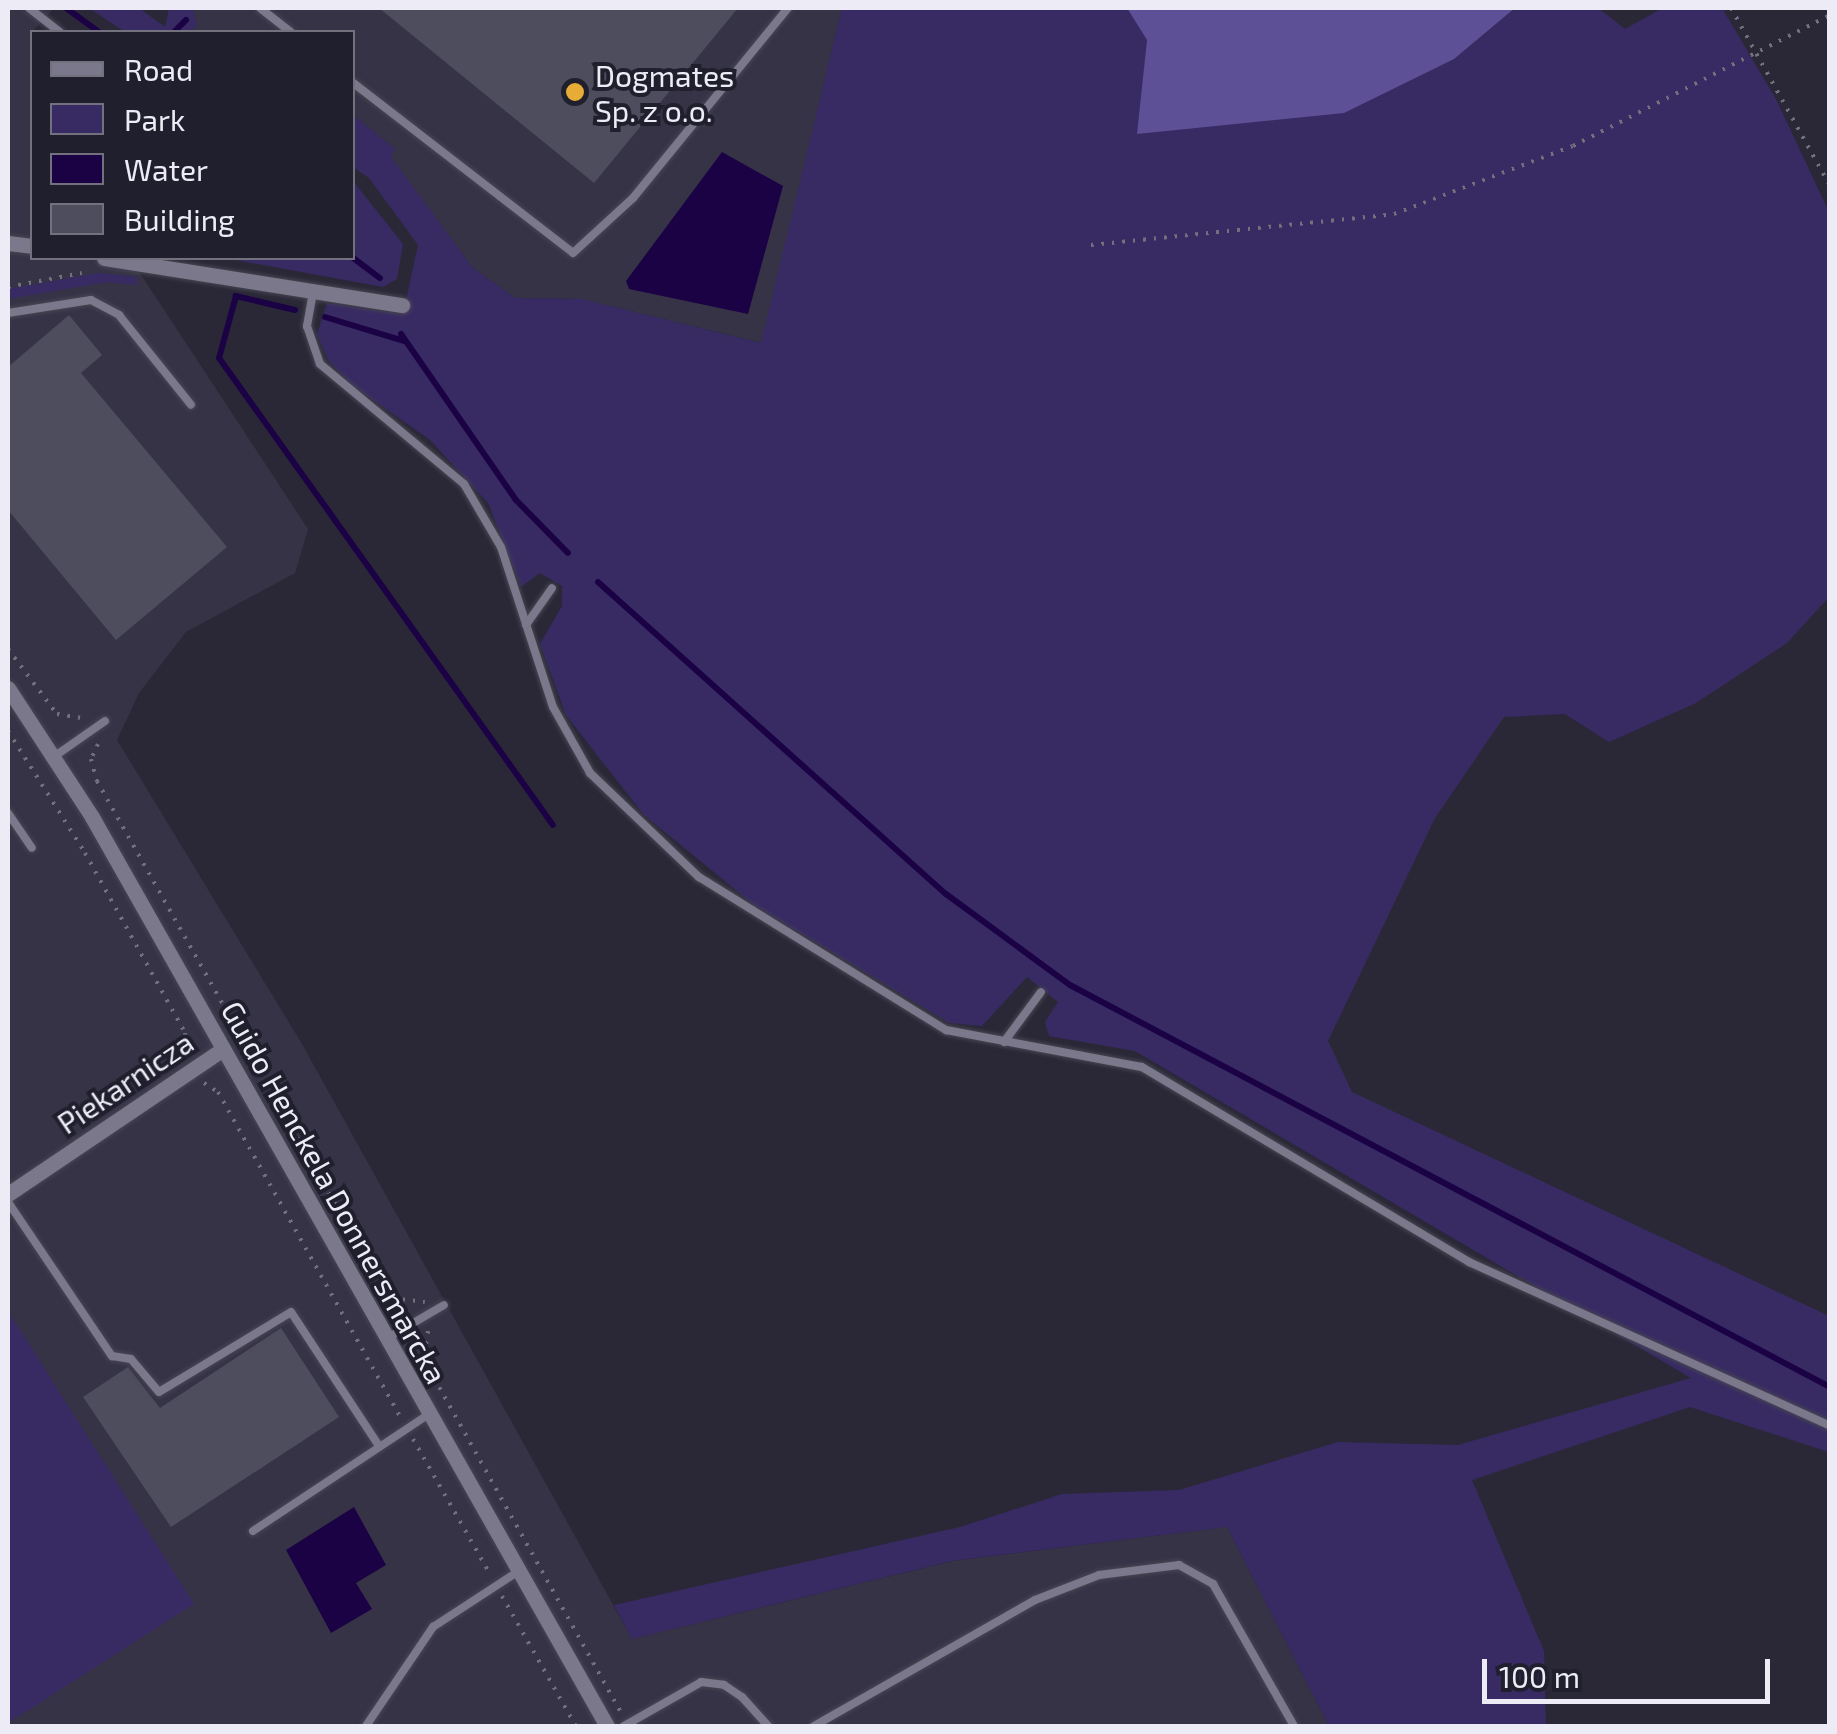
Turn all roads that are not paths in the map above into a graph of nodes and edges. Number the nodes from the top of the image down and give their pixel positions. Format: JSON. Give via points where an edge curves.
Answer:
{"nodes":[{"id":1,"x":30,"y":8,"type":"edge"},
{"id":2,"x":260,"y":8,"type":"edge"},
{"id":3,"x":788,"y":8,"type":"edge"},
{"id":4,"x":58,"y":30,"type":"edge"},
{"id":5,"x":288,"y":30,"type":"edge"},
{"id":6,"x":355,"y":84,"type":"edge"},
{"id":7,"x":131,"y":260,"type":"edge"},
{"id":8,"x":312,"y":292,"type":"junction"},
{"id":9,"x":402,"y":305,"type":"dead end"},
{"id":10,"x":8,"y":313,"type":"edge"},
{"id":11,"x":191,"y":405,"type":"dead end"},
{"id":12,"x":552,"y":588,"type":"dead end"},
{"id":13,"x":526,"y":625,"type":"junction"},
{"id":14,"x":8,"y":688,"type":"edge"},
{"id":15,"x":106,"y":721,"type":"dead end"},
{"id":16,"x":55,"y":756,"type":"junction"},
{"id":17,"x":8,"y":813,"type":"edge"},
{"id":18,"x":32,"y":848,"type":"dead end"},
{"id":19,"x":1042,"y":992,"type":"dead end"},
{"id":20,"x":1004,"y":1042,"type":"junction"},
{"id":21,"x":222,"y":1049,"type":"junction"},
{"id":22,"x":8,"y":1194,"type":"edge"},
{"id":23,"x":8,"y":1202,"type":"edge"},
{"id":24,"x":444,"y":1305,"type":"dead end"},
{"id":25,"x":386,"y":1339,"type":"junction"},
{"id":26,"x":429,"y":1414,"type":"junction"},
{"id":27,"x":1830,"y":1426,"type":"edge"},
{"id":28,"x":379,"y":1446,"type":"junction"},
{"id":29,"x":253,"y":1531,"type":"dead end"},
{"id":30,"x":519,"y":1571,"type":"junction"},
{"id":31,"x":626,"y":1725,"type":"edge"},
{"id":32,"x":366,"y":1726,"type":"edge"},
{"id":33,"x":607,"y":1726,"type":"edge"},
{"id":34,"x":768,"y":1726,"type":"edge"},
{"id":35,"x":814,"y":1726,"type":"edge"},
{"id":36,"x":1294,"y":1726,"type":"edge"}],
"edges":[{"from":1,"to":4,"type":"lane"},
{"from":2,"to":5,"type":"lane"},
{"from":3,"to":6,"type":"lane","via":[[633,198],[573,254]]},
{"from":7,"to":8,"type":"street"},
{"from":8,"to":9,"type":"street"},
{"from":8,"to":13,"type":"lane","via":[[307,326],[320,364],[464,484],[500,547]]},
{"from":10,"to":11,"type":"lane","via":[[91,300],[119,315]]},
{"from":12,"to":13,"type":"lane"},
{"from":13,"to":20,"type":"lane","via":[[553,707],[590,773],[699,876],[916,1016]]},
{"from":14,"to":16,"type":"street","name":"Guido Henckela Donnersmarcka"},
{"from":15,"to":16,"type":"lane"},
{"from":16,"to":21,"type":"street","name":"Guido Henckela Donnersmarcka"},
{"from":17,"to":18,"type":"lane"},
{"from":19,"to":20,"type":"lane"},
{"from":20,"to":27,"type":"lane","via":[[1142,1067],[1469,1262]]},
{"from":21,"to":22,"type":"street","name":"Piekarnicza"},
{"from":21,"to":25,"type":"street","name":"Guido Henckela Donnersmarcka"},
{"from":23,"to":28,"type":"lane","via":[[112,1356],[131,1359],[159,1392],[291,1312]]},
{"from":24,"to":25,"type":"lane"},
{"from":25,"to":26,"type":"street","name":"Guido Henckela Donnersmarcka"},
{"from":26,"to":28,"type":"lane"},
{"from":26,"to":30,"type":"street","name":"Guido Henckela Donnersmarcka"},
{"from":28,"to":29,"type":"lane"},
{"from":30,"to":32,"type":"lane","via":[[432,1627]]},
{"from":30,"to":33,"type":"street","name":"Guido Henckela Donnersmarcka"},
{"from":31,"to":34,"type":"lane","via":[[702,1682],[724,1684]]},
{"from":35,"to":36,"type":"lane","via":[[1035,1600],[1099,1575],[1179,1565],[1213,1584]]}]}
